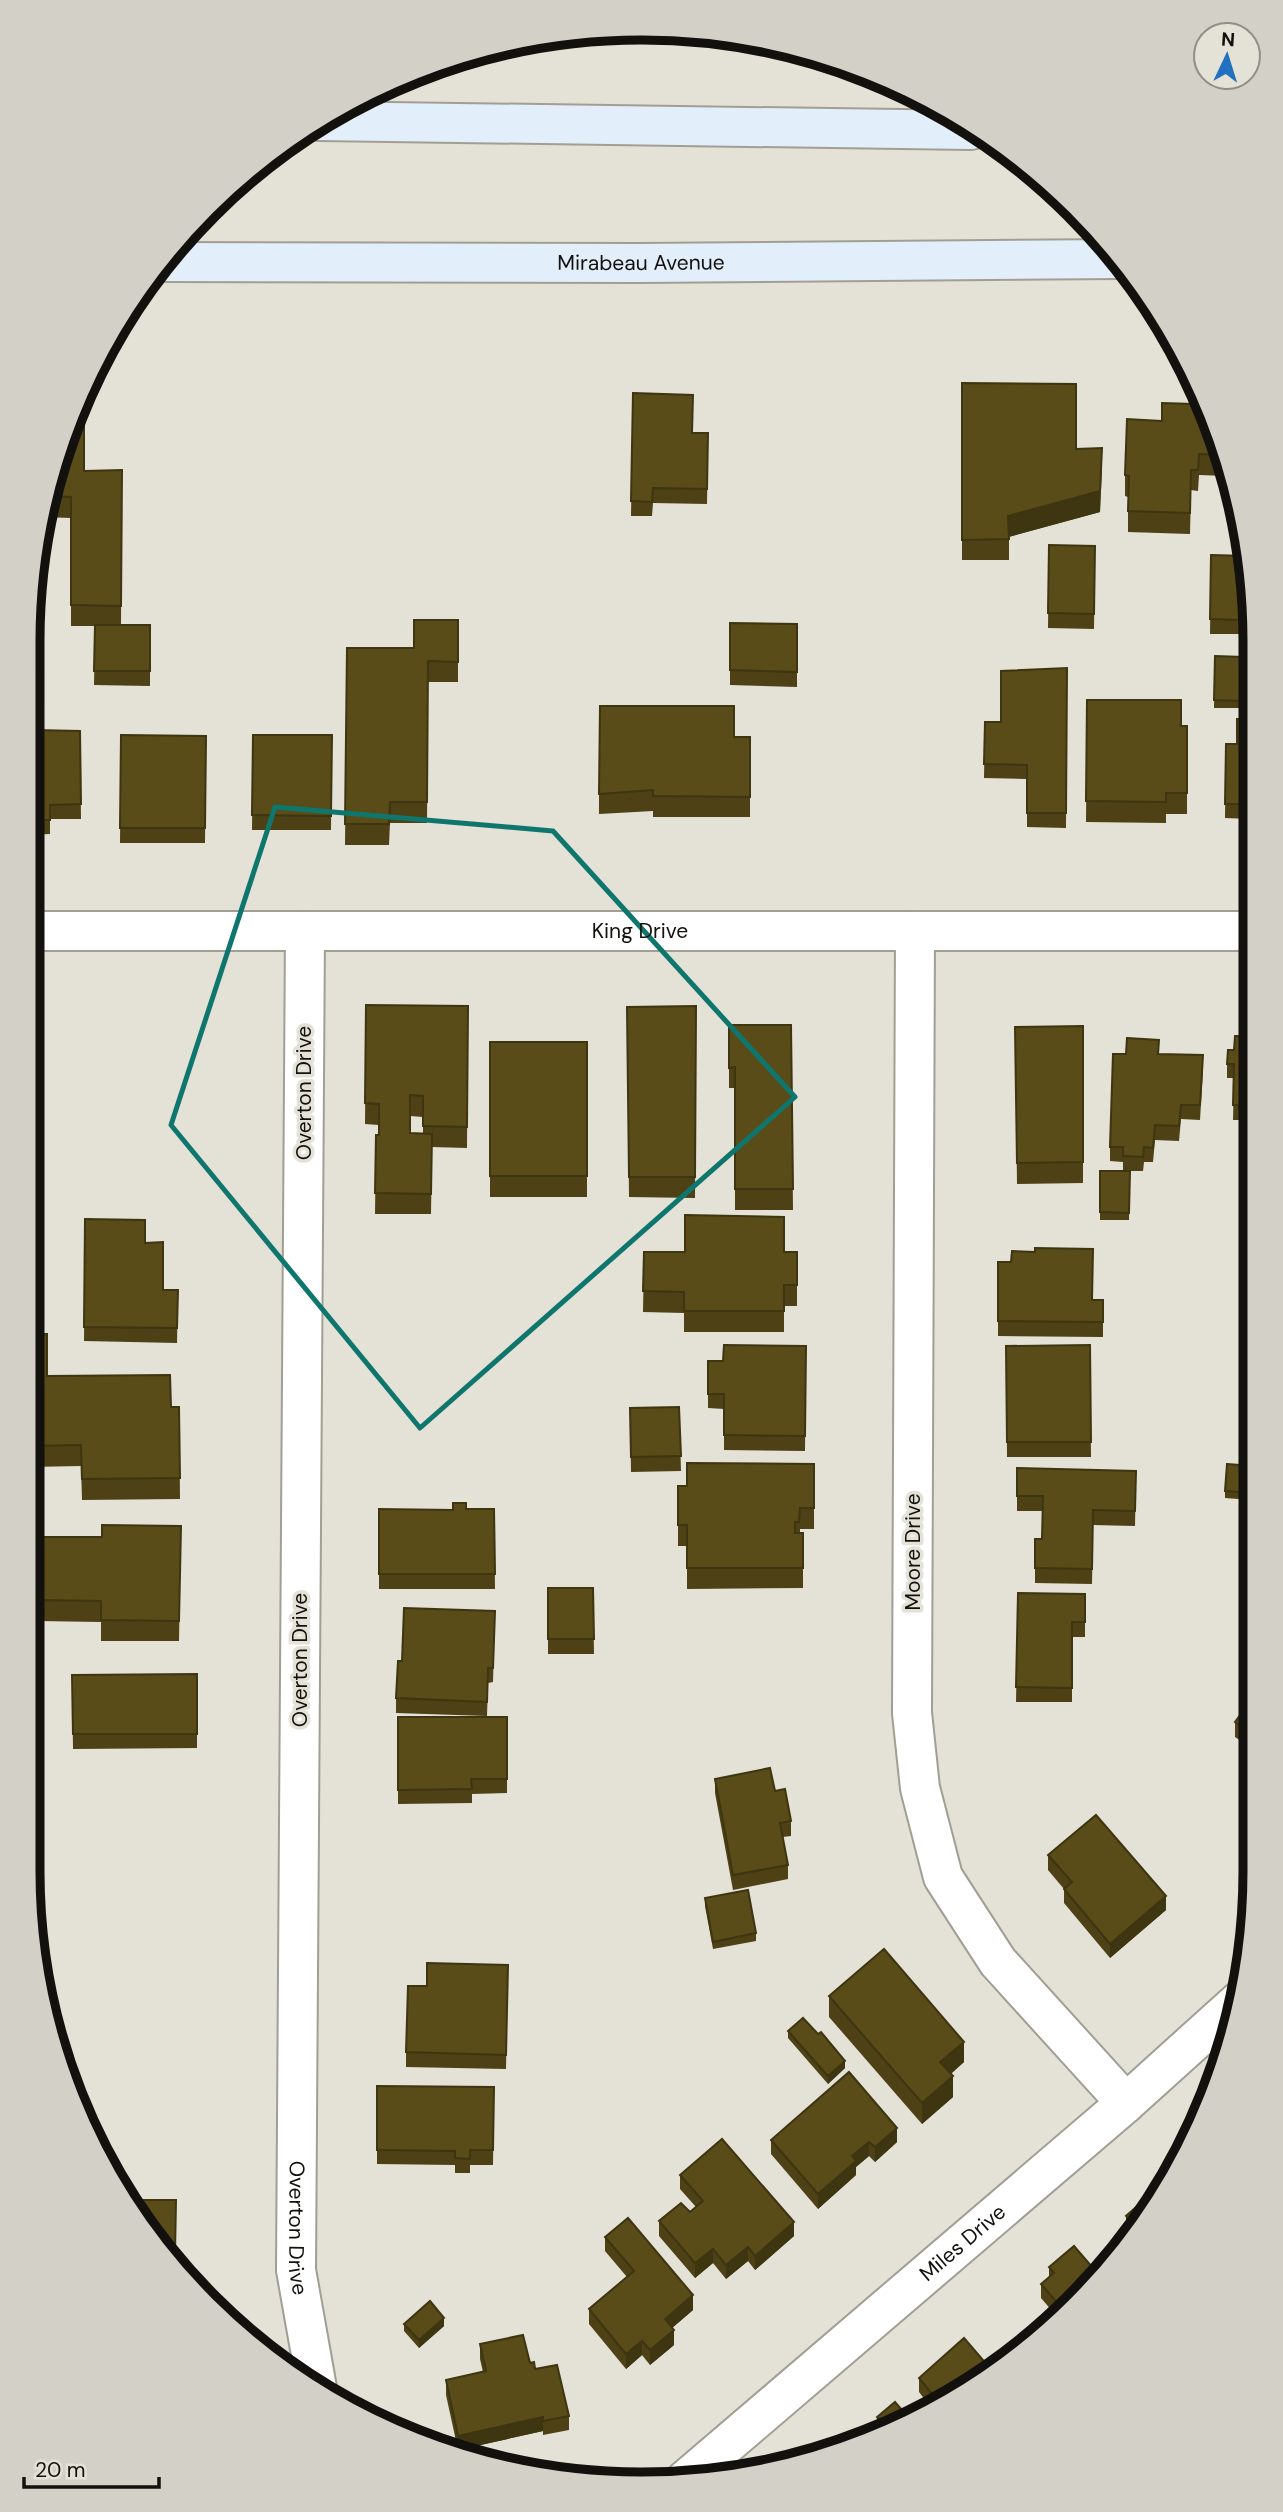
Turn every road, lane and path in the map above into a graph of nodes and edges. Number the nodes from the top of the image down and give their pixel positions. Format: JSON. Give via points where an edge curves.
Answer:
{"nodes":[{"id":1,"x":341,"y":121,"type":"edge"},
{"id":2,"x":956,"y":130,"type":"edge"},
{"id":3,"x":1106,"y":259,"type":"edge"},
{"id":4,"x":175,"y":262,"type":"edge"},
{"id":5,"x":40,"y":931,"type":"edge"},
{"id":6,"x":305,"y":931,"type":"junction"},
{"id":7,"x":915,"y":931,"type":"junction"},
{"id":8,"x":1243,"y":931,"type":"edge"},
{"id":9,"x":1225,"y":2014,"type":"edge"},
{"id":10,"x":1126,"y":2103,"type":"junction"},
{"id":11,"x":315,"y":2375,"type":"edge"},
{"id":12,"x":700,"y":2469,"type":"edge"}],
"edges":[{"from":1,"to":2,"type":"street"},
{"from":3,"to":4,"type":"street","name":"Mirabeau Avenue"},
{"from":5,"to":6,"type":"street","name":"King Drive"},
{"from":6,"to":7,"type":"street","name":"King Drive"},
{"from":6,"to":11,"type":"street","name":"Overton Drive","via":[[296,2270]]},
{"from":7,"to":8,"type":"street","name":"King Drive"},
{"from":7,"to":10,"type":"street","name":"Moore Drive","via":[[912,1713],[920,1788],[943,1877],[991,1952]]},
{"from":9,"to":10,"type":"street","name":"Miles Drive"},
{"from":10,"to":12,"type":"street","name":"Miles Drive"}]}
